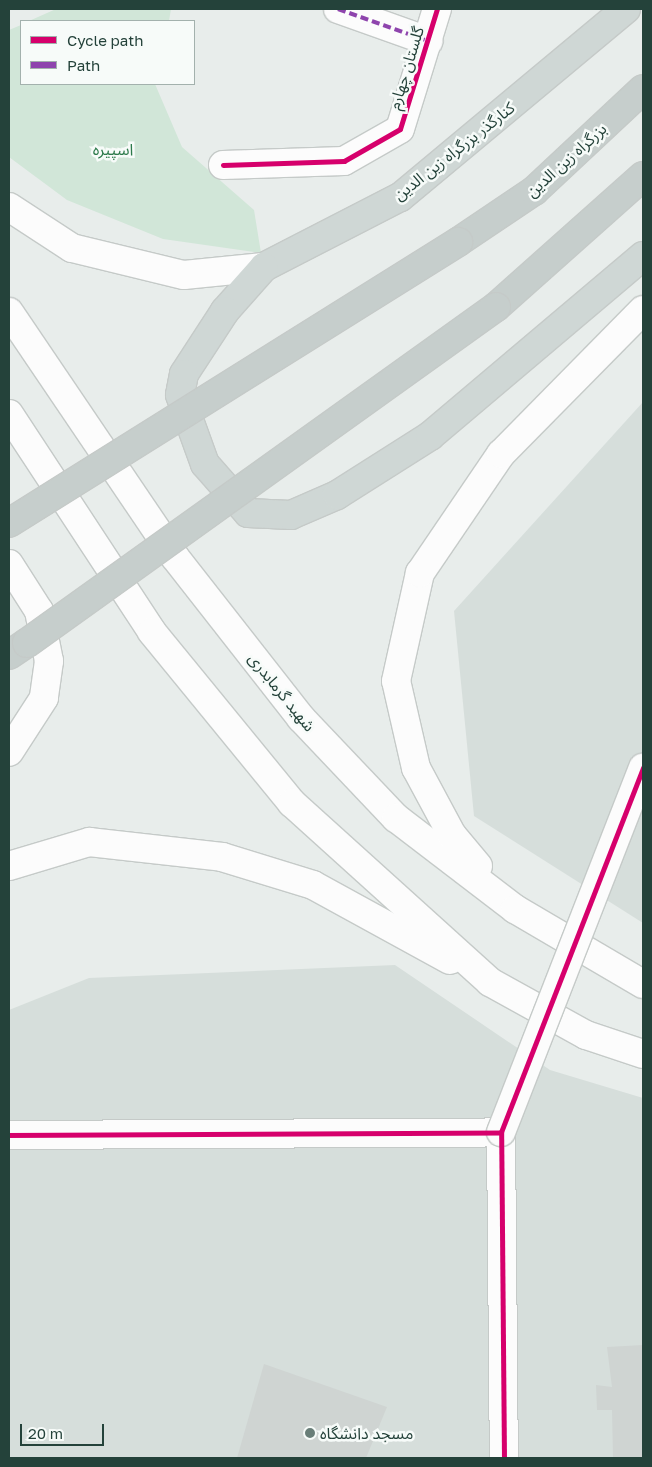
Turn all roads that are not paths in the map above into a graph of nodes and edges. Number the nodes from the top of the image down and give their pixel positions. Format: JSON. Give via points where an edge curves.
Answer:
{"nodes":[{"id":1,"x":338,"y":9,"type":"edge"},
{"id":2,"x":437,"y":9,"type":"edge"},
{"id":3,"x":626,"y":9,"type":"edge"},
{"id":4,"x":428,"y":41,"type":"junction"},
{"id":5,"x":643,"y":89,"type":"edge"},
{"id":6,"x":223,"y":165,"type":"dead end"},
{"id":7,"x":643,"y":176,"type":"edge"},
{"id":8,"x":9,"y":207,"type":"edge"},
{"id":9,"x":641,"y":258,"type":"edge"},
{"id":10,"x":264,"y":267,"type":"junction"},
{"id":11,"x":643,"y":310,"type":"edge"},
{"id":12,"x":9,"y":312,"type":"edge"},
{"id":13,"x":9,"y":414,"type":"edge"},
{"id":14,"x":9,"y":523,"type":"edge"},
{"id":15,"x":9,"y":564,"type":"edge"},
{"id":16,"x":18,"y":649,"type":"edge"},
{"id":17,"x":9,"y":752,"type":"edge"},
{"id":18,"x":643,"y":768,"type":"edge"},
{"id":19,"x":9,"y":866,"type":"edge"},
{"id":20,"x":515,"y":910,"type":"junction"},
{"id":21,"x":490,"y":982,"type":"junction"},
{"id":22,"x":643,"y":984,"type":"edge"},
{"id":23,"x":643,"y":1054,"type":"edge"},
{"id":24,"x":501,"y":1132,"type":"junction"},
{"id":25,"x":9,"y":1135,"type":"edge"},
{"id":26,"x":504,"y":1458,"type":"edge"}],
"edges":[{"from":1,"to":4,"type":"main road"},
{"from":2,"to":4,"type":"main road","name":"گلستان چهارم"},
{"from":3,"to":10,"type":"main road","name":"کنارگذر بزرگراه زین الدین","via":[[400,197]]},
{"from":4,"to":6,"type":"main road","name":"گلستان چهارم","via":[[400,128],[344,161]]},
{"from":5,"to":14,"type":"highway","name":"بزرگراه زین الدین","bridge":true,"via":[[534,191]]},
{"from":7,"to":16,"type":"highway","bridge":true,"via":[[496,307]]},
{"from":8,"to":10,"type":"main road","via":[[72,248],[184,276]]},
{"from":9,"to":10,"type":"main road","via":[[430,436],[337,495],[291,514],[248,513],[235,500],[205,464],[180,395],[184,374],[224,311]]},
{"from":11,"to":20,"type":"main road","via":[[501,454],[420,573],[396,681],[416,768],[452,835]]},
{"from":12,"to":20,"type":"main road","name":"شهید گرمابدری","via":[[174,556],[301,718],[396,818]]},
{"from":13,"to":21,"type":"main road","via":[[152,632],[292,803]]},
{"from":15,"to":17,"type":"main road","via":[[39,611],[48,661],[44,698]]},
{"from":18,"to":24,"type":"main road","bridge":true},
{"from":19,"to":21,"type":"main road","via":[[89,842],[222,857],[312,885]]},
{"from":20,"to":22,"type":"main road","name":"شهید گرمابدری"},
{"from":21,"to":23,"type":"main road","via":[[586,1035]]},
{"from":24,"to":25,"type":"main road"},
{"from":24,"to":26,"type":"main road"}]}
